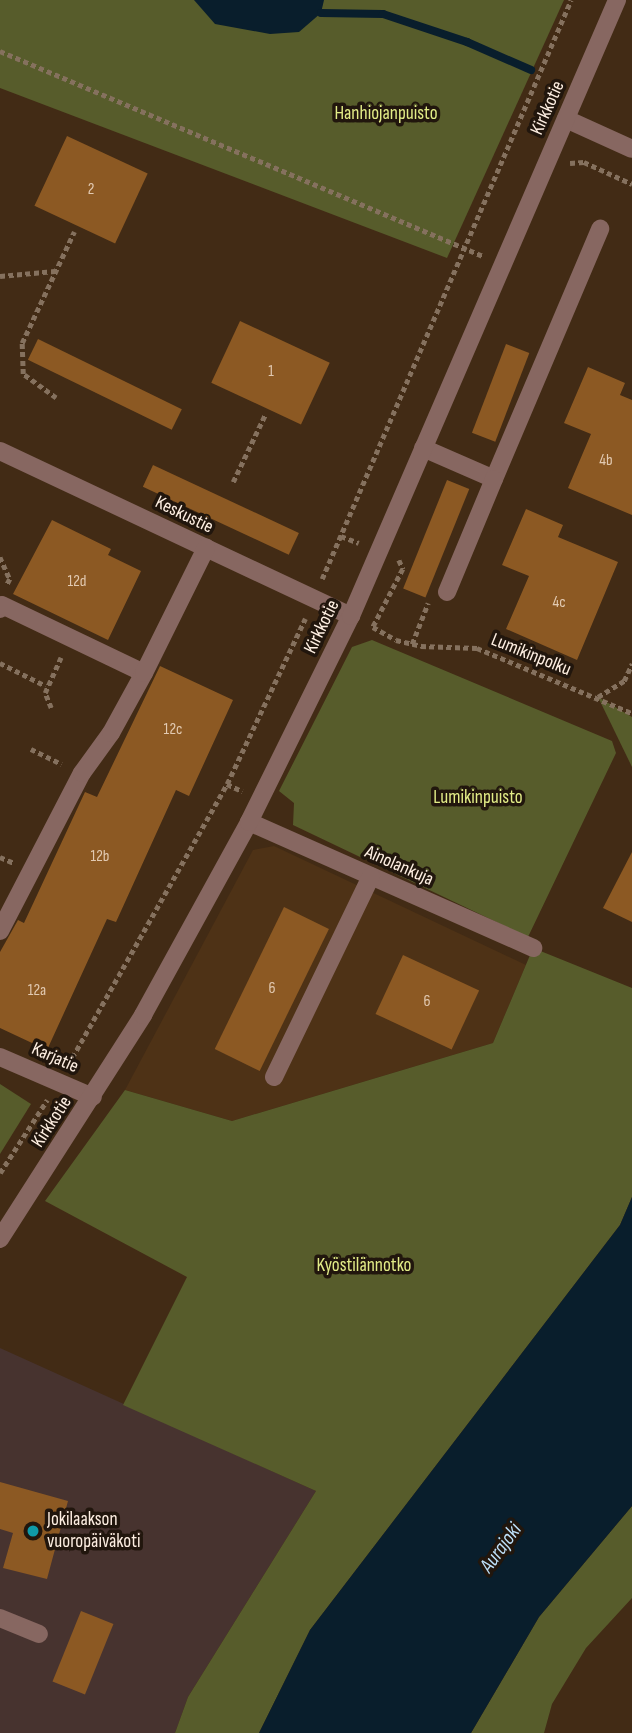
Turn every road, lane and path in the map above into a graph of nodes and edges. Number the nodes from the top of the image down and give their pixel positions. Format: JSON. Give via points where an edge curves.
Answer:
{"nodes":[{"id":1,"x":617,"y":0,"type":"edge"},
{"id":2,"x":0,"y":51,"type":"edge"},
{"id":3,"x":566,"y":119,"type":"junction"},
{"id":4,"x":632,"y":149,"type":"edge"},
{"id":5,"x":600,"y":229,"type":"dead end"},
{"id":6,"x":74,"y":232,"type":"dead end"},
{"id":7,"x":464,"y":248,"type":"dead end"},
{"id":8,"x":55,"y":270,"type":"junction"},
{"id":9,"x":0,"y":276,"type":"edge"},
{"id":10,"x":56,"y":398,"type":"dead end"},
{"id":11,"x":265,"y":415,"type":"dead end"},
{"id":12,"x":423,"y":448,"type":"junction"},
{"id":13,"x":0,"y":451,"type":"edge"},
{"id":14,"x":494,"y":479,"type":"junction"},
{"id":15,"x":233,"y":482,"type":"dead end"},
{"id":16,"x":205,"y":548,"type":"junction"},
{"id":17,"x":447,"y":592,"type":"joint"},
{"id":18,"x":0,"y":609,"type":"edge"},
{"id":19,"x":351,"y":616,"type":"junction"},
{"id":20,"x":373,"y":627,"type":"dead end"},
{"id":21,"x":71,"y":638,"type":"junction"},
{"id":22,"x":412,"y":644,"type":"junction"},
{"id":23,"x":0,"y":663,"type":"edge"},
{"id":24,"x":632,"y":664,"type":"edge"},
{"id":25,"x":144,"y":673,"type":"junction"},
{"id":26,"x":46,"y":686,"type":"junction"},
{"id":27,"x":598,"y":697,"type":"junction"},
{"id":28,"x":51,"y":708,"type":"dead end"},
{"id":29,"x":632,"y":713,"type":"edge"},
{"id":30,"x":31,"y":749,"type":"dead end"},
{"id":31,"x":82,"y":773,"type":"junction"},
{"id":32,"x":249,"y":822,"type":"junction"},
{"id":33,"x":371,"y":876,"type":"junction"},
{"id":34,"x":0,"y":931,"type":"edge"},
{"id":35,"x":533,"y":948,"type":"dead end"},
{"id":36,"x":0,"y":1057,"type":"edge"},
{"id":37,"x":274,"y":1077,"type":"dead end"},
{"id":38,"x":93,"y":1097,"type":"junction"},
{"id":39,"x":0,"y":1239,"type":"edge"},
{"id":40,"x":0,"y":1618,"type":"edge"},
{"id":41,"x":39,"y":1634,"type":"dead end"}],
"edges":[{"from":1,"to":3,"type":"street","name":"Kirkkotie"},
{"from":2,"to":7,"type":"path"},
{"from":3,"to":4,"type":"street"},
{"from":3,"to":12,"type":"street","name":"Kirkkotie"},
{"from":5,"to":14,"type":"street"},
{"from":6,"to":8,"type":"path"},
{"from":8,"to":9,"type":"path"},
{"from":8,"to":10,"type":"path","via":[[22,343],[23,374]]},
{"from":11,"to":15,"type":"path"},
{"from":12,"to":14,"type":"street"},
{"from":12,"to":19,"type":"street","name":"Kirkkotie"},
{"from":13,"to":16,"type":"street","name":"Keskustie"},
{"from":14,"to":17,"type":"street"},
{"from":16,"to":19,"type":"street","name":"Keskustie"},
{"from":16,"to":25,"type":"street"},
{"from":17,"to":22,"type":"path","via":[[427,603]]},
{"from":18,"to":21,"type":"street","via":[[2,605]]},
{"from":19,"to":32,"type":"street","name":"Kirkkotie"},
{"from":20,"to":22,"type":"path","name":"Lumikinpolku"},
{"from":21,"to":25,"type":"street"},
{"from":21,"to":26,"type":"path"},
{"from":22,"to":27,"type":"path","name":"Lumikinpolku","via":[[477,648]]},
{"from":23,"to":26,"type":"path"},
{"from":24,"to":27,"type":"path","via":[[624,681]]},
{"from":25,"to":31,"type":"street","via":[[111,733]]},
{"from":26,"to":28,"type":"path"},
{"from":27,"to":29,"type":"path","name":"Lumikinpolku"},
{"from":30,"to":31,"type":"path"},
{"from":31,"to":34,"type":"street"},
{"from":32,"to":33,"type":"street","name":"Ainolankuja"},
{"from":32,"to":38,"type":"street","name":"Kirkkotie"},
{"from":33,"to":35,"type":"street","name":"Ainolankuja"},
{"from":33,"to":37,"type":"street"},
{"from":36,"to":38,"type":"street","name":"Karjatie"},
{"from":38,"to":39,"type":"street","name":"Kirkkotie"},
{"from":40,"to":41,"type":"street"}]}
